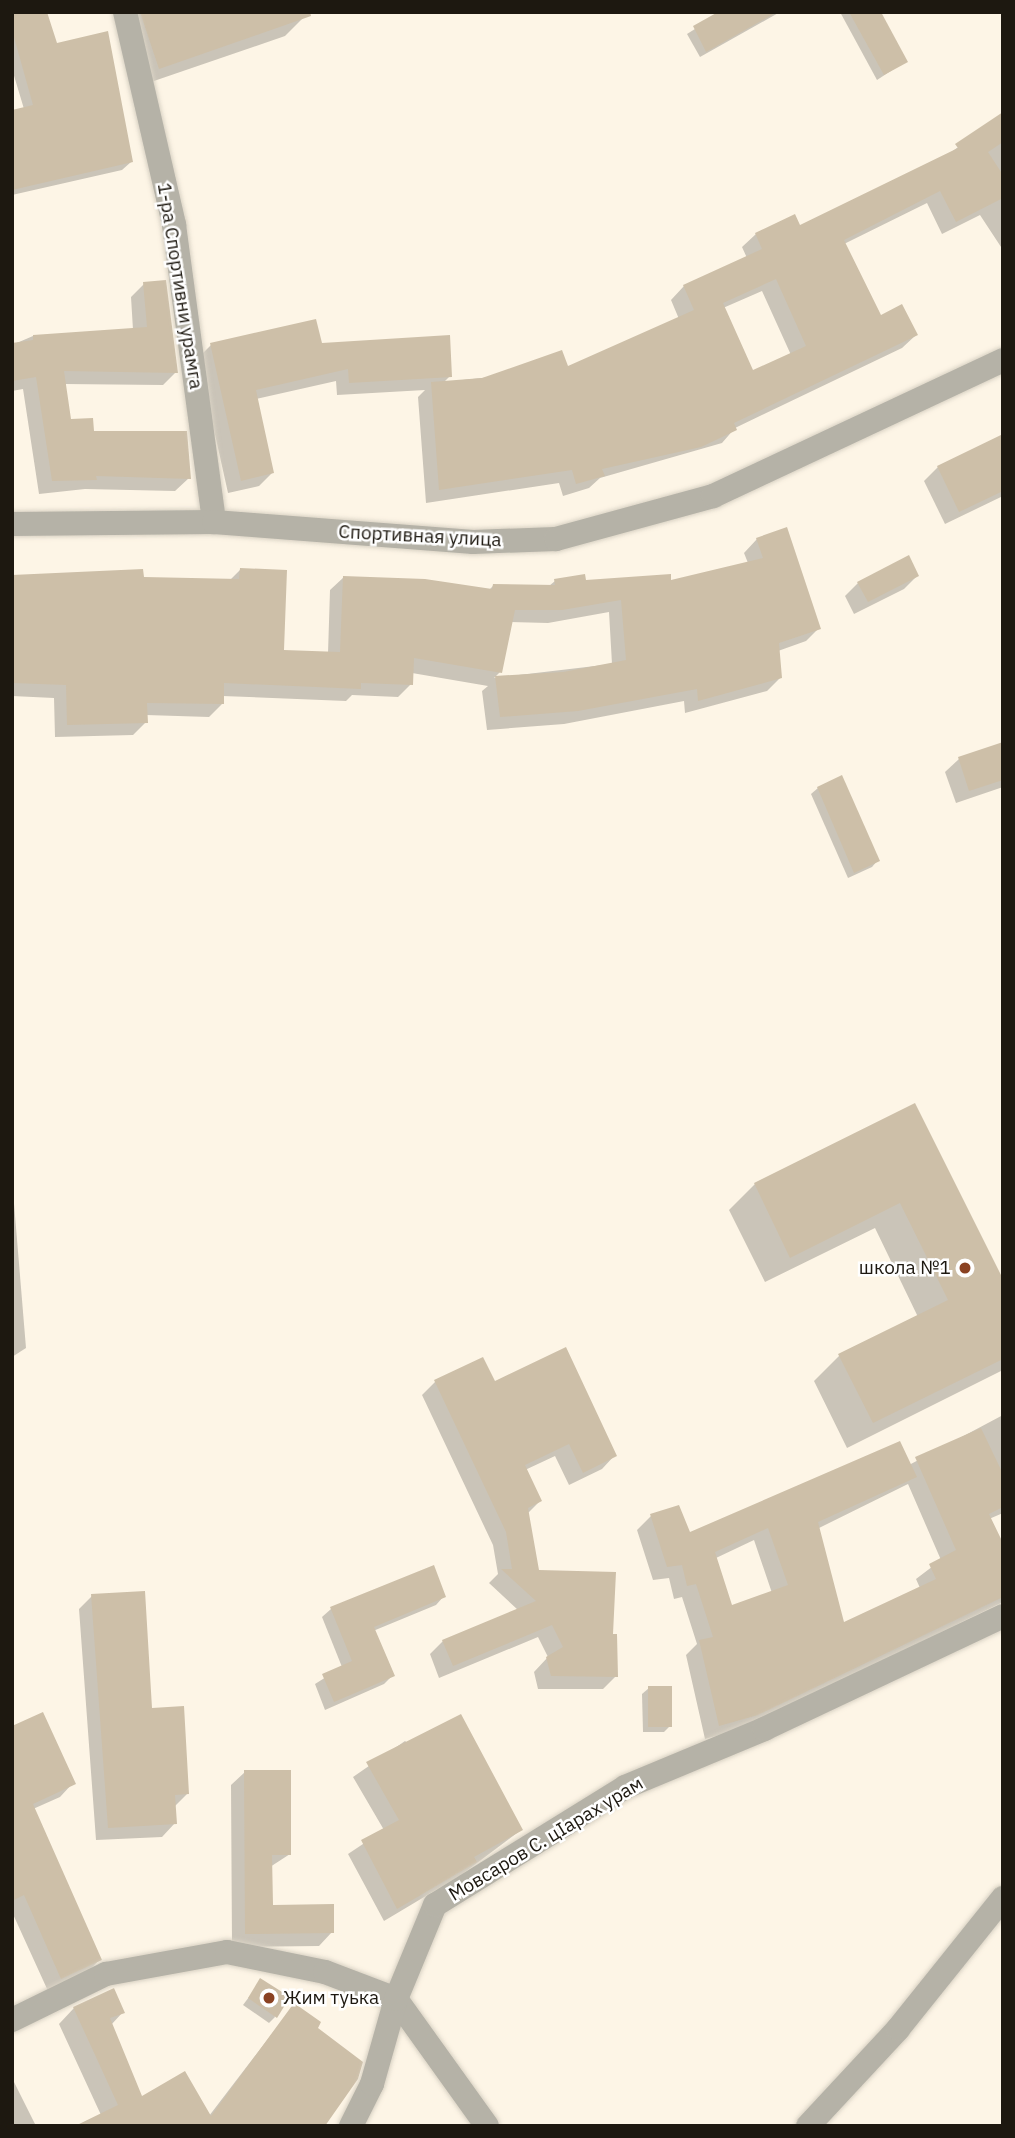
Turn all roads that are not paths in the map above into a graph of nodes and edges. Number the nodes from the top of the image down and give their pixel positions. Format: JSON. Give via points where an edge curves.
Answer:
{"nodes":[{"id":1,"x":125,"y":12,"type":"edge"},
{"id":2,"x":1003,"y":360,"type":"edge"},
{"id":3,"x":214,"y":522,"type":"junction"},
{"id":4,"x":12,"y":524,"type":"edge"},
{"id":5,"x":1003,"y":1616,"type":"edge"},
{"id":6,"x":1003,"y":1898,"type":"edge"},
{"id":7,"x":396,"y":1999,"type":"junction"},
{"id":8,"x":12,"y":2020,"type":"edge"},
{"id":9,"x":351,"y":2126,"type":"edge"},
{"id":10,"x":487,"y":2126,"type":"edge"},
{"id":11,"x":807,"y":2126,"type":"edge"}],
"edges":[{"from":1,"to":3,"type":"street","name":"1-ра Спортивни урамга","via":[[174,225]]},
{"from":2,"to":3,"type":"street","name":"Спортивная улица","via":[[713,495],[556,538],[473,542]]},
{"from":3,"to":4,"type":"street","name":"Спортивная улица"},
{"from":5,"to":7,"type":"street","name":"Мовсаров С. цIарах урам","via":[[764,1729],[625,1787],[435,1905]]},
{"from":6,"to":11,"type":"street","via":[[898,2029]]},
{"from":7,"to":8,"type":"street","via":[[325,1972],[227,1952],[106,1974]]},
{"from":7,"to":9,"type":"street","name":"Мовсаров С. цIарах урам","via":[[372,2084]]},
{"from":7,"to":10,"type":"street"}]}
